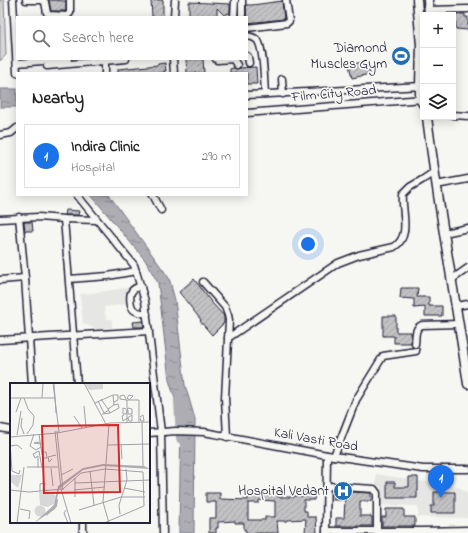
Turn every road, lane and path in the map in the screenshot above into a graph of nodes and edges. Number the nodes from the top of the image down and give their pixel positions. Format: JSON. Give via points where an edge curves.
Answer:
{"nodes":[{"id":1,"x":13,"y":0,"type":"edge"},
{"id":2,"x":26,"y":0,"type":"edge"},
{"id":3,"x":42,"y":0,"type":"edge"},
{"id":4,"x":70,"y":0,"type":"edge"},
{"id":5,"x":175,"y":0,"type":"edge"},
{"id":6,"x":235,"y":0,"type":"edge"},
{"id":7,"x":242,"y":0,"type":"edge"},
{"id":8,"x":286,"y":0,"type":"edge"},
{"id":9,"x":417,"y":0,"type":"edge"},
{"id":10,"x":428,"y":0,"type":"edge"},
{"id":11,"x":468,"y":9,"type":"edge"},
{"id":12,"x":429,"y":12,"type":"edge"},
{"id":13,"x":174,"y":16,"type":"edge"},
{"id":14,"x":234,"y":16,"type":"edge"},
{"id":15,"x":242,"y":16,"type":"edge"},
{"id":16,"x":248,"y":28,"type":"edge"},
{"id":17,"x":248,"y":36,"type":"edge"},
{"id":18,"x":16,"y":47,"type":"edge"},
{"id":19,"x":248,"y":57,"type":"edge"},
{"id":20,"x":17,"y":60,"type":"edge"},
{"id":21,"x":55,"y":60,"type":"edge"},
{"id":22,"x":116,"y":60,"type":"edge"},
{"id":23,"x":173,"y":60,"type":"edge"},
{"id":24,"x":217,"y":60,"type":"edge"},
{"id":25,"x":105,"y":61,"type":"junction"},
{"id":26,"x":234,"y":61,"type":"edge"},
{"id":27,"x":17,"y":63,"type":"junction"},
{"id":28,"x":249,"y":63,"type":"dead end"},
{"id":29,"x":47,"y":66,"type":"dead end"},
{"id":30,"x":17,"y":72,"type":"edge"},
{"id":31,"x":105,"y":72,"type":"edge"},
{"id":32,"x":174,"y":72,"type":"edge"},
{"id":33,"x":282,"y":79,"type":"dead end"},
{"id":34,"x":421,"y":84,"type":"edge"},
{"id":35,"x":420,"y":86,"type":"edge"},
{"id":36,"x":265,"y":94,"type":"junction"},
{"id":37,"x":283,"y":94,"type":"junction"},
{"id":38,"x":248,"y":95,"type":"edge"},
{"id":39,"x":420,"y":100,"type":"edge"},
{"id":40,"x":248,"y":113,"type":"edge"},
{"id":41,"x":456,"y":115,"type":"edge"},
{"id":42,"x":468,"y":116,"type":"edge"},
{"id":43,"x":427,"y":120,"type":"edge"},
{"id":44,"x":14,"y":133,"type":"edge"},
{"id":45,"x":0,"y":135,"type":"edge"},
{"id":46,"x":434,"y":172,"type":"junction"},
{"id":47,"x":468,"y":179,"type":"edge"},
{"id":48,"x":436,"y":185,"type":"junction"},
{"id":49,"x":78,"y":196,"type":"edge"},
{"id":50,"x":154,"y":196,"type":"edge"},
{"id":51,"x":161,"y":210,"type":"dead end"},
{"id":52,"x":19,"y":217,"type":"junction"},
{"id":53,"x":0,"y":219,"type":"edge"},
{"id":54,"x":64,"y":219,"type":"junction"},
{"id":55,"x":97,"y":220,"type":"junction"},
{"id":56,"x":468,"y":228,"type":"edge"},
{"id":57,"x":444,"y":233,"type":"junction"},
{"id":58,"x":468,"y":268,"type":"edge"},
{"id":59,"x":136,"y":271,"type":"junction"},
{"id":60,"x":25,"y":278,"type":"junction"},
{"id":61,"x":69,"y":279,"type":"junction"},
{"id":62,"x":0,"y":280,"type":"edge"},
{"id":63,"x":451,"y":280,"type":"junction"},
{"id":64,"x":203,"y":282,"type":"dead end"},
{"id":65,"x":141,"y":286,"type":"junction"},
{"id":66,"x":468,"y":304,"type":"edge"},
{"id":67,"x":456,"y":306,"type":"junction"},
{"id":68,"x":147,"y":314,"type":"junction"},
{"id":69,"x":459,"y":324,"type":"junction"},
{"id":70,"x":149,"y":331,"type":"junction"},
{"id":71,"x":73,"y":335,"type":"junction"},
{"id":72,"x":29,"y":338,"type":"junction"},
{"id":73,"x":228,"y":338,"type":"junction"},
{"id":74,"x":0,"y":340,"type":"edge"},
{"id":75,"x":415,"y":344,"type":"dead end"},
{"id":76,"x":416,"y":352,"type":"dead end"},
{"id":77,"x":32,"y":383,"type":"edge"},
{"id":78,"x":77,"y":383,"type":"edge"},
{"id":79,"x":468,"y":384,"type":"edge"},
{"id":80,"x":0,"y":428,"type":"edge"},
{"id":81,"x":10,"y":430,"type":"edge"},
{"id":82,"x":161,"y":432,"type":"junction"},
{"id":83,"x":150,"y":433,"type":"edge"},
{"id":84,"x":227,"y":437,"type":"junction"},
{"id":85,"x":327,"y":455,"type":"junction"},
{"id":86,"x":334,"y":456,"type":"junction"},
{"id":87,"x":468,"y":470,"type":"edge"},
{"id":88,"x":327,"y":486,"type":"junction"},
{"id":89,"x":468,"y":530,"type":"edge"},
{"id":90,"x":326,"y":532,"type":"edge"},
{"id":91,"x":376,"y":532,"type":"edge"},
{"id":92,"x":421,"y":532,"type":"edge"},
{"id":93,"x":163,"y":533,"type":"edge"}],
"edges":[{"from":1,"to":18,"type":"street"},
{"from":2,"to":3,"type":"street"},
{"from":3,"to":4,"type":"street","via":[[49,15],[67,16],[70,13]]},
{"from":5,"to":13,"type":"street"},
{"from":6,"to":14,"type":"street"},
{"from":7,"to":15,"type":"street"},
{"from":8,"to":16,"type":"street","via":[[288,23]]},
{"from":9,"to":34,"type":"main road"},
{"from":10,"to":12,"type":"main road"},
{"from":11,"to":12,"type":"street"},
{"from":17,"to":36,"type":"street","via":[[258,41],[261,48]]},
{"from":19,"to":28,"type":"street"},
{"from":20,"to":27,"type":"street"},
{"from":21,"to":27,"type":"street"},
{"from":22,"to":25,"type":"street"},
{"from":23,"to":32,"type":"street"},
{"from":24,"to":26,"type":"street"},
{"from":25,"to":29,"type":"street"},
{"from":25,"to":31,"type":"street"},
{"from":27,"to":30,"type":"street"},
{"from":33,"to":37,"type":"street"},
{"from":35,"to":37,"type":"street","name":"Film City Road"},
{"from":36,"to":37,"type":"street","name":"Film City Road"},
{"from":36,"to":38,"type":"street","name":"Film City Road"},
{"from":39,"to":40,"type":"street","name":"Film City Road"},
{"from":41,"to":42,"type":"street"},
{"from":43,"to":46,"type":"main road"},
{"from":44,"to":45,"type":"street"},
{"from":46,"to":48,"type":"main road"},
{"from":46,"to":73,"type":"street","via":[[403,194],[404,232],[399,244],[338,262]]},
{"from":47,"to":48,"type":"street"},
{"from":48,"to":57,"type":"main road"},
{"from":49,"to":55,"type":"street"},
{"from":50,"to":51,"type":"street"},
{"from":52,"to":53,"type":"street"},
{"from":52,"to":54,"type":"street"},
{"from":52,"to":60,"type":"street"},
{"from":54,"to":55,"type":"street"},
{"from":54,"to":61,"type":"street"},
{"from":55,"to":59,"type":"street","via":[[134,265]]},
{"from":56,"to":57,"type":"street"},
{"from":57,"to":63,"type":"main road"},
{"from":58,"to":63,"type":"street"},
{"from":59,"to":61,"type":"street"},
{"from":59,"to":65,"type":"street"},
{"from":60,"to":62,"type":"street"},
{"from":60,"to":72,"type":"street"},
{"from":61,"to":71,"type":"street"},
{"from":63,"to":67,"type":"main road"},
{"from":64,"to":73,"type":"street","via":[[225,306],[229,320]]},
{"from":65,"to":68,"type":"street"},
{"from":65,"to":68,"type":"street","via":[[133,289],[130,303],[136,311]]},
{"from":66,"to":67,"type":"street"},
{"from":67,"to":69,"type":"main road"},
{"from":68,"to":70,"type":"street"},
{"from":69,"to":75,"type":"street","via":[[418,326]]},
{"from":69,"to":79,"type":"main road"},
{"from":70,"to":71,"type":"street"},
{"from":70,"to":82,"type":"street"},
{"from":71,"to":72,"type":"street"},
{"from":71,"to":78,"type":"street"},
{"from":72,"to":74,"type":"street"},
{"from":72,"to":77,"type":"street"},
{"from":73,"to":84,"type":"street","via":[[225,398]]},
{"from":76,"to":86,"type":"street","via":[[383,356],[356,400]]},
{"from":80,"to":81,"type":"street"},
{"from":82,"to":83,"type":"street","name":"Kali Vasti Road"},
{"from":82,"to":84,"type":"street","name":"Kali Vasti Road","via":[[204,432]]},
{"from":82,"to":93,"type":"street"},
{"from":84,"to":85,"type":"street","name":"Kali Vasti Road"},
{"from":85,"to":86,"type":"street","name":"Kali Vasti Road"},
{"from":85,"to":88,"type":"street"},
{"from":86,"to":87,"type":"street","name":"Kali Vasti Road","via":[[423,469]]},
{"from":88,"to":90,"type":"street"},
{"from":88,"to":91,"type":"street","via":[[376,490]]},
{"from":89,"to":92,"type":"street"},
{"from":90,"to":91,"type":"street"},
{"from":91,"to":92,"type":"street"}]}
